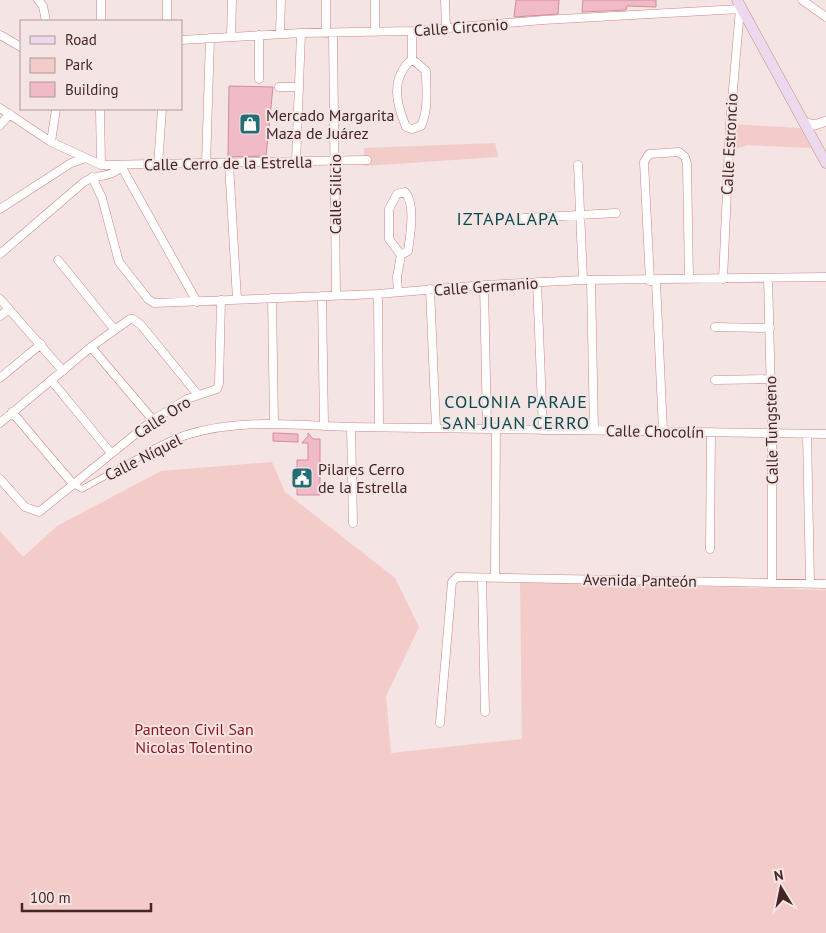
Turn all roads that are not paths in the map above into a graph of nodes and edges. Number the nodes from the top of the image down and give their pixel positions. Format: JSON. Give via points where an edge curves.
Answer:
{"nodes":[{"id":1,"x":38,"y":0,"type":"edge"},
{"id":2,"x":101,"y":0,"type":"edge"},
{"id":3,"x":167,"y":0,"type":"edge"},
{"id":4,"x":232,"y":0,"type":"edge"},
{"id":5,"x":281,"y":0,"type":"edge"},
{"id":6,"x":326,"y":0,"type":"edge"},
{"id":7,"x":375,"y":0,"type":"edge"},
{"id":8,"x":444,"y":0,"type":"edge"},
{"id":9,"x":802,"y":0,"type":"edge"},
{"id":10,"x":738,"y":5,"type":"edge"},
{"id":11,"x":826,"y":17,"type":"edge"},
{"id":12,"x":46,"y":20,"type":"edge"},
{"id":13,"x":101,"y":20,"type":"edge"},
{"id":14,"x":167,"y":20,"type":"edge"},
{"id":15,"x":446,"y":28,"type":"junction"},
{"id":16,"x":412,"y":31,"type":"junction"},
{"id":17,"x":375,"y":32,"type":"junction"},
{"id":18,"x":301,"y":33,"type":"junction"},
{"id":19,"x":330,"y":33,"type":"junction"},
{"id":20,"x":280,"y":34,"type":"junction"},
{"id":21,"x":0,"y":35,"type":"edge"},
{"id":22,"x":258,"y":35,"type":"junction"},
{"id":23,"x":231,"y":37,"type":"junction"},
{"id":24,"x":210,"y":38,"type":"junction"},
{"id":25,"x":182,"y":40,"type":"edge"},
{"id":26,"x":20,"y":46,"type":"edge"},
{"id":27,"x":412,"y":60,"type":"junction"},
{"id":28,"x":259,"y":79,"type":"dead end"},
{"id":29,"x":279,"y":87,"type":"dead end"},
{"id":30,"x":299,"y":87,"type":"junction"},
{"id":31,"x":0,"y":108,"type":"edge"},
{"id":32,"x":56,"y":110,"type":"edge"},
{"id":33,"x":100,"y":110,"type":"edge"},
{"id":34,"x":162,"y":110,"type":"edge"},
{"id":35,"x":10,"y":114,"type":"junction"},
{"id":36,"x":826,"y":120,"type":"edge"},
{"id":37,"x":806,"y":123,"type":"junction"},
{"id":38,"x":0,"y":125,"type":"edge"},
{"id":39,"x":51,"y":142,"type":"junction"},
{"id":40,"x":86,"y":158,"type":"junction"},
{"id":41,"x":367,"y":160,"type":"dead end"},
{"id":42,"x":335,"y":161,"type":"junction"},
{"id":43,"x":296,"y":162,"type":"junction"},
{"id":44,"x":826,"y":163,"type":"edge"},
{"id":45,"x":206,"y":164,"type":"junction"},
{"id":46,"x":229,"y":164,"type":"junction"},
{"id":47,"x":101,"y":165,"type":"junction"},
{"id":48,"x":158,"y":165,"type":"junction"},
{"id":49,"x":578,"y":165,"type":"dead end"},
{"id":50,"x":121,"y":166,"type":"junction"},
{"id":51,"x":92,"y":177,"type":"junction"},
{"id":52,"x":0,"y":209,"type":"edge"},
{"id":53,"x":616,"y":213,"type":"dead end"},
{"id":54,"x":580,"y":215,"type":"junction"},
{"id":55,"x":524,"y":218,"type":"dead end"},
{"id":56,"x":0,"y":254,"type":"edge"},
{"id":57,"x":401,"y":255,"type":"junction"},
{"id":58,"x":58,"y":260,"type":"dead end"},
{"id":59,"x":826,"y":277,"type":"edge"},
{"id":60,"x":768,"y":278,"type":"junction"},
{"id":61,"x":689,"y":279,"type":"junction"},
{"id":62,"x":723,"y":279,"type":"junction"},
{"id":63,"x":587,"y":281,"type":"junction"},
{"id":64,"x":653,"y":281,"type":"junction"},
{"id":65,"x":537,"y":282,"type":"junction"},
{"id":66,"x":484,"y":284,"type":"junction"},
{"id":67,"x":430,"y":290,"type":"junction"},
{"id":68,"x":398,"y":292,"type":"junction"},
{"id":69,"x":378,"y":294,"type":"junction"},
{"id":70,"x":336,"y":295,"type":"junction"},
{"id":71,"x":322,"y":296,"type":"junction"},
{"id":72,"x":272,"y":298,"type":"junction"},
{"id":73,"x":0,"y":299,"type":"edge"},
{"id":74,"x":221,"y":300,"type":"junction"},
{"id":75,"x":237,"y":300,"type":"junction"},
{"id":76,"x":197,"y":302,"type":"junction"},
{"id":77,"x":9,"y":309,"type":"junction"},
{"id":78,"x":0,"y":316,"type":"edge"},
{"id":79,"x":715,"y":327,"type":"dead end"},
{"id":80,"x":770,"y":328,"type":"junction"},
{"id":81,"x":114,"y":329,"type":"junction"},
{"id":82,"x":40,"y":344,"type":"junction"},
{"id":83,"x":91,"y":347,"type":"junction"},
{"id":84,"x":63,"y":371,"type":"junction"},
{"id":85,"x":0,"y":378,"type":"edge"},
{"id":86,"x":771,"y":379,"type":"junction"},
{"id":87,"x":51,"y":380,"type":"junction"},
{"id":88,"x":715,"y":380,"type":"dead end"},
{"id":89,"x":198,"y":395,"type":"junction"},
{"id":90,"x":12,"y":412,"type":"junction"},
{"id":91,"x":1,"y":419,"type":"edge"},
{"id":92,"x":153,"y":420,"type":"junction"},
{"id":93,"x":274,"y":424,"type":"junction"},
{"id":94,"x":324,"y":426,"type":"junction"},
{"id":95,"x":351,"y":427,"type":"junction"},
{"id":96,"x":379,"y":427,"type":"junction"},
{"id":97,"x":436,"y":428,"type":"junction"},
{"id":98,"x":487,"y":428,"type":"junction"},
{"id":99,"x":496,"y":428,"type":"junction"},
{"id":100,"x":543,"y":430,"type":"junction"},
{"id":101,"x":594,"y":430,"type":"junction"},
{"id":102,"x":663,"y":431,"type":"junction"},
{"id":103,"x":711,"y":432,"type":"junction"},
{"id":104,"x":772,"y":434,"type":"junction"},
{"id":105,"x":807,"y":434,"type":"junction"},
{"id":106,"x":826,"y":434,"type":"edge"},
{"id":107,"x":151,"y":451,"type":"joint"},
{"id":108,"x":111,"y":452,"type":"junction"},
{"id":109,"x":0,"y":478,"type":"edge"},
{"id":110,"x":73,"y":484,"type":"junction"},
{"id":111,"x":353,"y":523,"type":"dead end"},
{"id":112,"x":710,"y":549,"type":"dead end"},
{"id":113,"x":495,"y":577,"type":"junction"},
{"id":114,"x":482,"y":579,"type":"junction"},
{"id":115,"x":772,"y":582,"type":"junction"},
{"id":116,"x":810,"y":583,"type":"junction"},
{"id":117,"x":826,"y":584,"type":"edge"},
{"id":118,"x":485,"y":712,"type":"dead end"},
{"id":119,"x":440,"y":724,"type":"dead end"}],
"edges":[{"from":1,"to":12,"type":"street"},
{"from":2,"to":13,"type":"street"},
{"from":3,"to":14,"type":"street"},
{"from":4,"to":23,"type":"street"},
{"from":5,"to":20,"type":"street"},
{"from":6,"to":19,"type":"street","name":"Calle Silicio"},
{"from":7,"to":17,"type":"street"},
{"from":8,"to":15,"type":"street"},
{"from":9,"to":11,"type":"street"},
{"from":10,"to":15,"type":"street","name":"Calle Circonio"},
{"from":10,"to":37,"type":"main road"},
{"from":10,"to":62,"type":"street","name":"Calle Estroncio"},
{"from":15,"to":16,"type":"street","name":"Calle Circonio"},
{"from":16,"to":17,"type":"street","name":"Calle Circonio"},
{"from":16,"to":27,"type":"street"},
{"from":17,"to":19,"type":"street","name":"Calle Circonio"},
{"from":18,"to":19,"type":"street","name":"Calle Circonio"},
{"from":18,"to":20,"type":"street","name":"Calle Circonio"},
{"from":18,"to":30,"type":"street"},
{"from":19,"to":42,"type":"street","name":"Calle Silicio"},
{"from":20,"to":22,"type":"street","name":"Calle Circonio"},
{"from":21,"to":26,"type":"street"},
{"from":22,"to":23,"type":"street","name":"Calle Circonio"},
{"from":22,"to":28,"type":"street"},
{"from":23,"to":24,"type":"street","name":"Calle Circonio"},
{"from":24,"to":25,"type":"street","name":"Calle Circonio"},
{"from":24,"to":45,"type":"street"},
{"from":27,"to":27,"type":"street","via":[[398,80],[396,96],[406,127],[412,129],[420,126],[427,99],[426,71]]},
{"from":29,"to":30,"type":"street"},
{"from":30,"to":43,"type":"street"},
{"from":31,"to":35,"type":"street"},
{"from":32,"to":39,"type":"street"},
{"from":33,"to":47,"type":"street"},
{"from":34,"to":48,"type":"street"},
{"from":35,"to":38,"type":"street"},
{"from":35,"to":39,"type":"street"},
{"from":36,"to":37,"type":"street","via":[[815,125]]},
{"from":37,"to":44,"type":"main road"},
{"from":39,"to":40,"type":"street"},
{"from":40,"to":47,"type":"street"},
{"from":40,"to":52,"type":"street","via":[[71,163]]},
{"from":41,"to":42,"type":"street","name":"Calle Cerro de la Estrella"},
{"from":42,"to":43,"type":"street","name":"Calle Cerro de la Estrella"},
{"from":42,"to":70,"type":"street","name":"Calle Silicio"},
{"from":43,"to":46,"type":"street","name":"Calle Cerro de la Estrella"},
{"from":45,"to":46,"type":"street","name":"Calle Cerro de la Estrella"},
{"from":45,"to":48,"type":"street","name":"Calle Cerro de la Estrella"},
{"from":46,"to":75,"type":"street"},
{"from":47,"to":50,"type":"street","name":"Calle Cerro de la Estrella"},
{"from":48,"to":50,"type":"street","name":"Calle Cerro de la Estrella"},
{"from":49,"to":54,"type":"street"},
{"from":50,"to":51,"type":"street","via":[[112,174]]},
{"from":50,"to":76,"type":"street"},
{"from":51,"to":56,"type":"street"},
{"from":51,"to":76,"type":"street","name":"Calle Germanio","via":[[102,198],[119,262],[148,299],[154,303]]},
{"from":53,"to":54,"type":"street"},
{"from":54,"to":55,"type":"street"},
{"from":54,"to":63,"type":"street"},
{"from":57,"to":57,"type":"street","via":[[408,251],[412,225],[409,196],[405,192],[397,194],[389,209],[389,239]]},
{"from":57,"to":68,"type":"street"},
{"from":58,"to":81,"type":"street"},
{"from":59,"to":60,"type":"street","name":"Calle Germanio"},
{"from":60,"to":62,"type":"street","name":"Calle Germanio"},
{"from":60,"to":80,"type":"street","name":"Calle Tungsteno"},
{"from":61,"to":62,"type":"street","name":"Calle Germanio"},
{"from":61,"to":64,"type":"street","name":"Calle Germanio"},
{"from":61,"to":64,"type":"street","via":[[686,164],[685,156],[679,152],[649,154],[644,162]]},
{"from":63,"to":64,"type":"street","name":"Calle Germanio"},
{"from":63,"to":65,"type":"street","name":"Calle Germanio"},
{"from":63,"to":101,"type":"street"},
{"from":64,"to":102,"type":"street"},
{"from":65,"to":66,"type":"street","name":"Calle Germanio"},
{"from":65,"to":100,"type":"street"},
{"from":66,"to":67,"type":"street","name":"Calle Germanio"},
{"from":66,"to":98,"type":"street"},
{"from":67,"to":68,"type":"street","name":"Calle Germanio"},
{"from":67,"to":97,"type":"street"},
{"from":68,"to":69,"type":"street","name":"Calle Germanio"},
{"from":69,"to":70,"type":"street","name":"Calle Germanio"},
{"from":69,"to":96,"type":"street"},
{"from":70,"to":71,"type":"street","name":"Calle Germanio"},
{"from":71,"to":72,"type":"street","name":"Calle Germanio"},
{"from":71,"to":94,"type":"street"},
{"from":72,"to":75,"type":"street","name":"Calle Germanio"},
{"from":72,"to":93,"type":"street"},
{"from":73,"to":77,"type":"street"},
{"from":74,"to":75,"type":"street","name":"Calle Germanio"},
{"from":74,"to":76,"type":"street","name":"Calle Germanio"},
{"from":74,"to":89,"type":"street","name":"Calle Oro","via":[[219,384],[217,389]]},
{"from":77,"to":78,"type":"street"},
{"from":77,"to":82,"type":"street"},
{"from":79,"to":80,"type":"street"},
{"from":80,"to":86,"type":"street","name":"Calle Tungsteno"},
{"from":81,"to":83,"type":"street"},
{"from":81,"to":89,"type":"street","via":[[134,319]]},
{"from":82,"to":84,"type":"street"},
{"from":82,"to":85,"type":"street"},
{"from":83,"to":84,"type":"street"},
{"from":83,"to":92,"type":"street"},
{"from":84,"to":87,"type":"street"},
{"from":86,"to":88,"type":"street"},
{"from":86,"to":104,"type":"street","name":"Calle Tungsteno"},
{"from":87,"to":90,"type":"street"},
{"from":87,"to":108,"type":"street"},
{"from":89,"to":92,"type":"street","name":"Calle Oro"},
{"from":90,"to":91,"type":"street"},
{"from":90,"to":110,"type":"street"},
{"from":92,"to":108,"type":"street","name":"Calle Oro"},
{"from":93,"to":94,"type":"street","name":"Calle Chocolín"},
{"from":93,"to":107,"type":"street","name":"Calle Níquel","via":[[228,426],[186,435]]},
{"from":94,"to":95,"type":"street","name":"Calle Chocolín"},
{"from":95,"to":96,"type":"street","name":"Calle Chocolín"},
{"from":95,"to":111,"type":"street"},
{"from":96,"to":97,"type":"street","name":"Calle Chocolín"},
{"from":97,"to":98,"type":"street","name":"Calle Chocolín"},
{"from":98,"to":99,"type":"street","name":"Calle Chocolín"},
{"from":99,"to":100,"type":"street","name":"Calle Chocolín"},
{"from":99,"to":113,"type":"street"},
{"from":100,"to":101,"type":"street","name":"Calle Chocolín"},
{"from":101,"to":102,"type":"street","name":"Calle Chocolín"},
{"from":102,"to":103,"type":"street","name":"Calle Chocolín"},
{"from":103,"to":104,"type":"street","name":"Calle Chocolín"},
{"from":103,"to":112,"type":"street"},
{"from":104,"to":105,"type":"street","name":"Calle Chocolín"},
{"from":104,"to":115,"type":"street","name":"Calle Tungsteno"},
{"from":105,"to":106,"type":"street","name":"Calle Chocolín"},
{"from":105,"to":116,"type":"street"},
{"from":107,"to":110,"type":"street","name":"Calle Níquel","via":[[82,489]]},
{"from":108,"to":110,"type":"street","name":"Calle Níquel"},
{"from":109,"to":110,"type":"street","name":"Calle Níquel","via":[[32,512],[44,508]]},
{"from":113,"to":114,"type":"street","name":"Avenida Panteón"},
{"from":113,"to":115,"type":"street","name":"Avenida Panteón"},
{"from":114,"to":118,"type":"street"},
{"from":114,"to":119,"type":"street","name":"Avenida Panteón","via":[[454,579]]},
{"from":115,"to":116,"type":"street","name":"Avenida Panteón"},
{"from":116,"to":117,"type":"street","name":"Avenida Panteón"}]}
